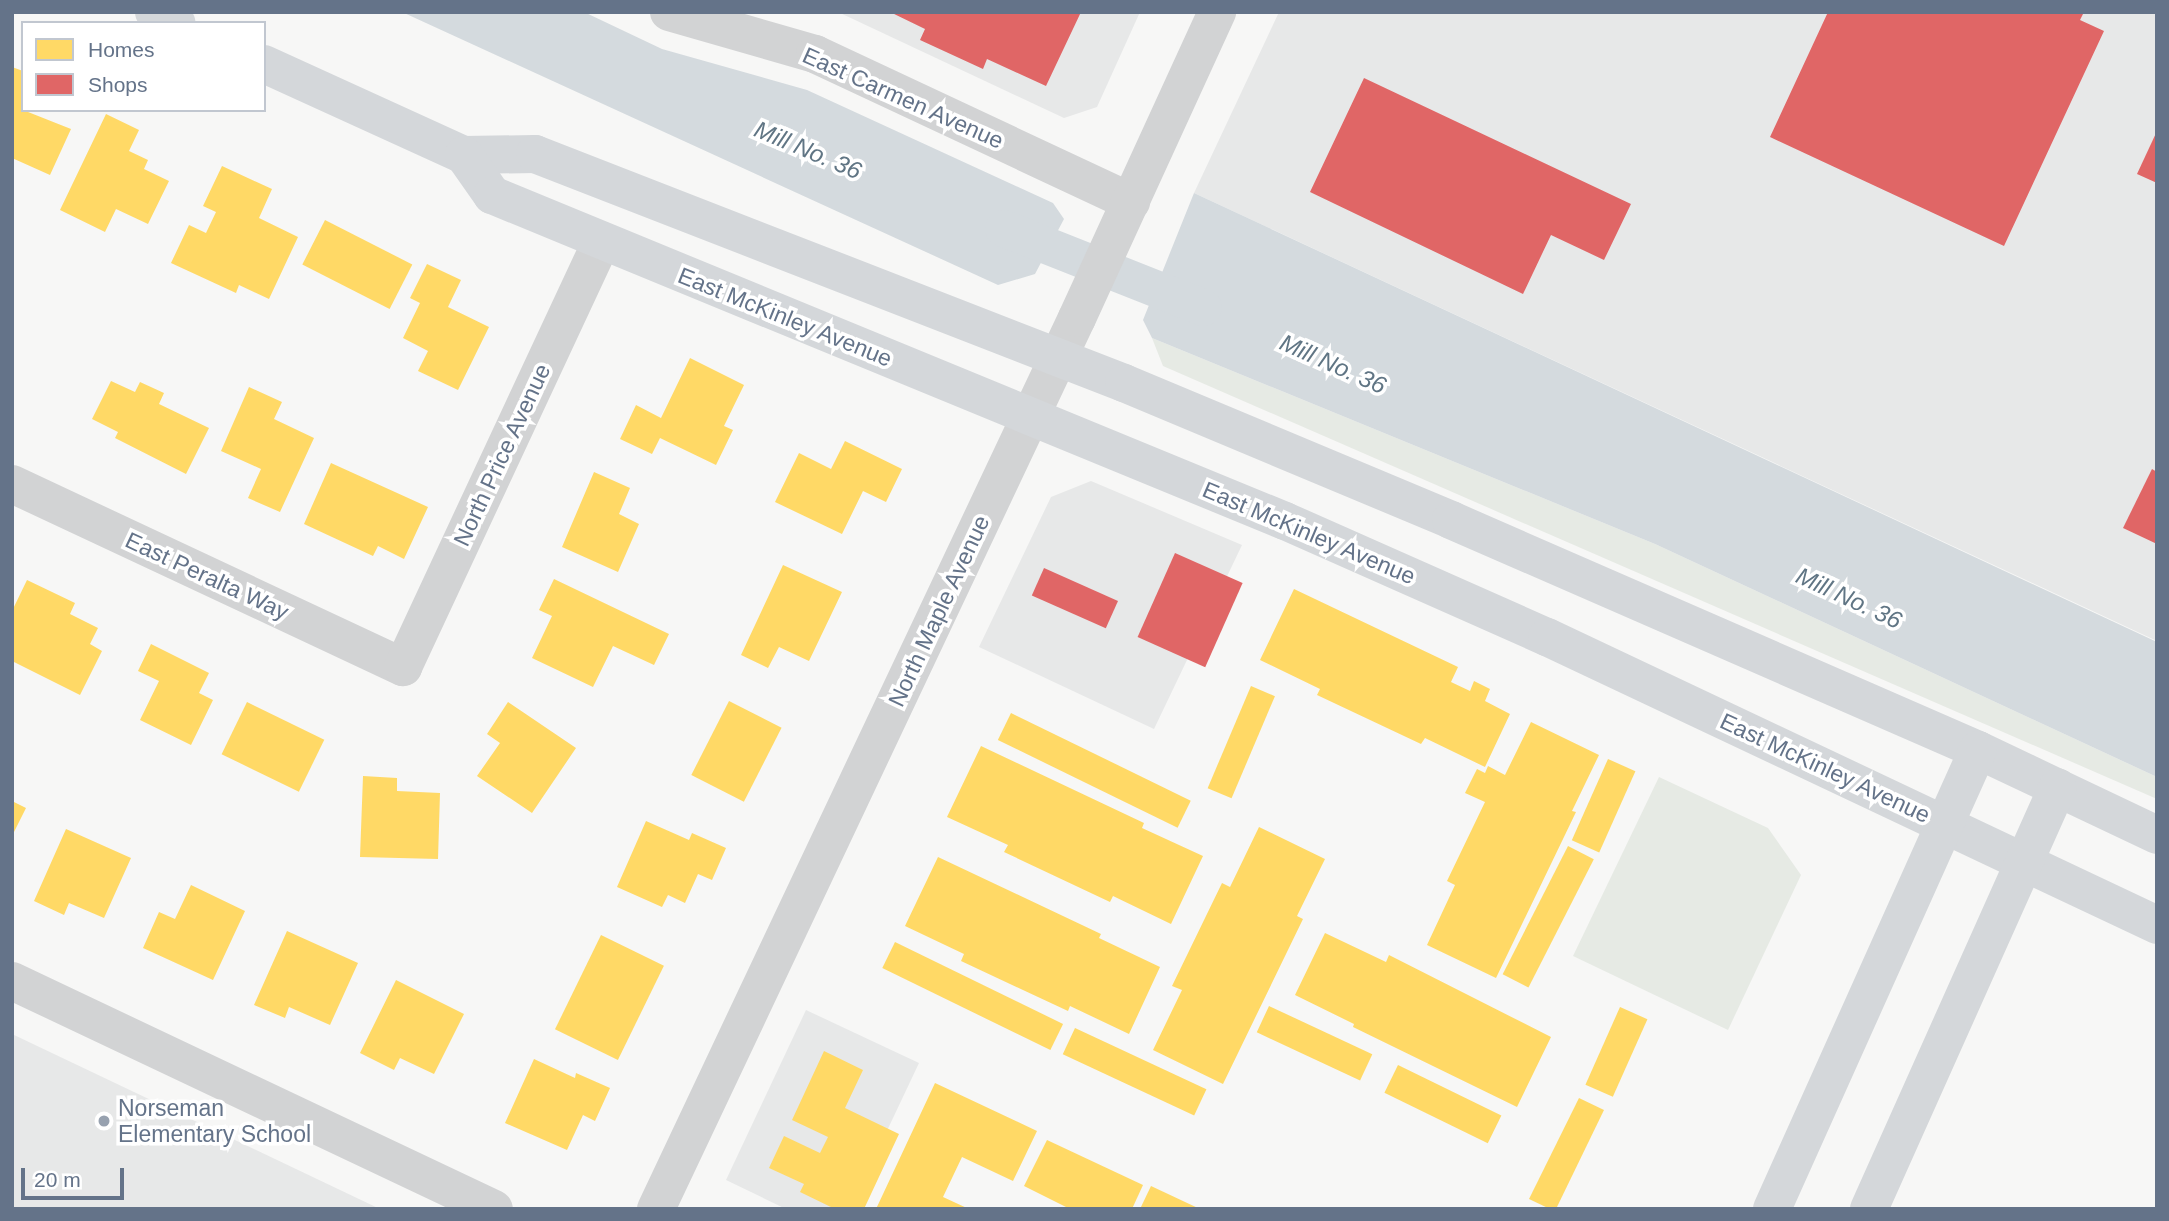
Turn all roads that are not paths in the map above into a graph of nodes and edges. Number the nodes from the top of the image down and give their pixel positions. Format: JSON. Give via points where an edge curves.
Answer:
{"nodes":[{"id":1,"x":154,"y":12,"type":"edge"},
{"id":2,"x":669,"y":12,"type":"edge"},
{"id":3,"x":1217,"y":12,"type":"edge"},
{"id":4,"x":173,"y":21,"type":"edge"},
{"id":5,"x":266,"y":65,"type":"edge"},
{"id":6,"x":464,"y":155,"type":"junction"},
{"id":7,"x":1131,"y":202,"type":"junction"},
{"id":8,"x":601,"y":242,"type":"junction"},
{"id":9,"x":1058,"y":358,"type":"junction"},
{"id":10,"x":1032,"y":415,"type":"junction"},
{"id":11,"x":12,"y":484,"type":"edge"},
{"id":12,"x":403,"y":667,"type":"joint"},
{"id":13,"x":1978,"y":750,"type":"junction"},
{"id":14,"x":2059,"y":787,"type":"junction"},
{"id":15,"x":1944,"y":824,"type":"junction"},
{"id":16,"x":2157,"y":835,"type":"edge"},
{"id":17,"x":2024,"y":862,"type":"junction"},
{"id":18,"x":2157,"y":925,"type":"edge"},
{"id":19,"x":12,"y":981,"type":"edge"},
{"id":20,"x":494,"y":1209,"type":"edge"},
{"id":21,"x":656,"y":1209,"type":"edge"},
{"id":22,"x":1772,"y":1209,"type":"edge"},
{"id":23,"x":1869,"y":1209,"type":"edge"}],
"edges":[{"from":1,"to":4,"type":"main road"},
{"from":2,"to":7,"type":"street","name":"East Carmen Avenue","via":[[815,54]]},
{"from":3,"to":7,"type":"street","name":"North Maple Avenue"},
{"from":5,"to":6,"type":"main road"},
{"from":6,"to":8,"type":"main road","name":"East McKinley Avenue","via":[[492,195]]},
{"from":6,"to":9,"type":"main road","via":[[535,154]]},
{"from":7,"to":9,"type":"street","name":"North Maple Avenue"},
{"from":8,"to":10,"type":"main road","name":"East McKinley Avenue"},
{"from":8,"to":12,"type":"street","name":"North Price Avenue"},
{"from":9,"to":10,"type":"street","name":"North Maple Avenue"},
{"from":9,"to":13,"type":"main road","via":[[1451,520]]},
{"from":10,"to":15,"type":"main road","name":"East McKinley Avenue","via":[[1534,632]]},
{"from":10,"to":21,"type":"street","name":"North Maple Avenue"},
{"from":11,"to":12,"type":"street","name":"East Peralta Way"},
{"from":13,"to":14,"type":"main road"},
{"from":13,"to":15,"type":"main road"},
{"from":14,"to":16,"type":"main road"},
{"from":14,"to":17,"type":"main road"},
{"from":15,"to":17,"type":"main road","name":"East McKinley Avenue"},
{"from":15,"to":22,"type":"main road"},
{"from":17,"to":18,"type":"main road","name":"East McKinley Avenue"},
{"from":17,"to":23,"type":"main road"},
{"from":19,"to":20,"type":"street"}]}
